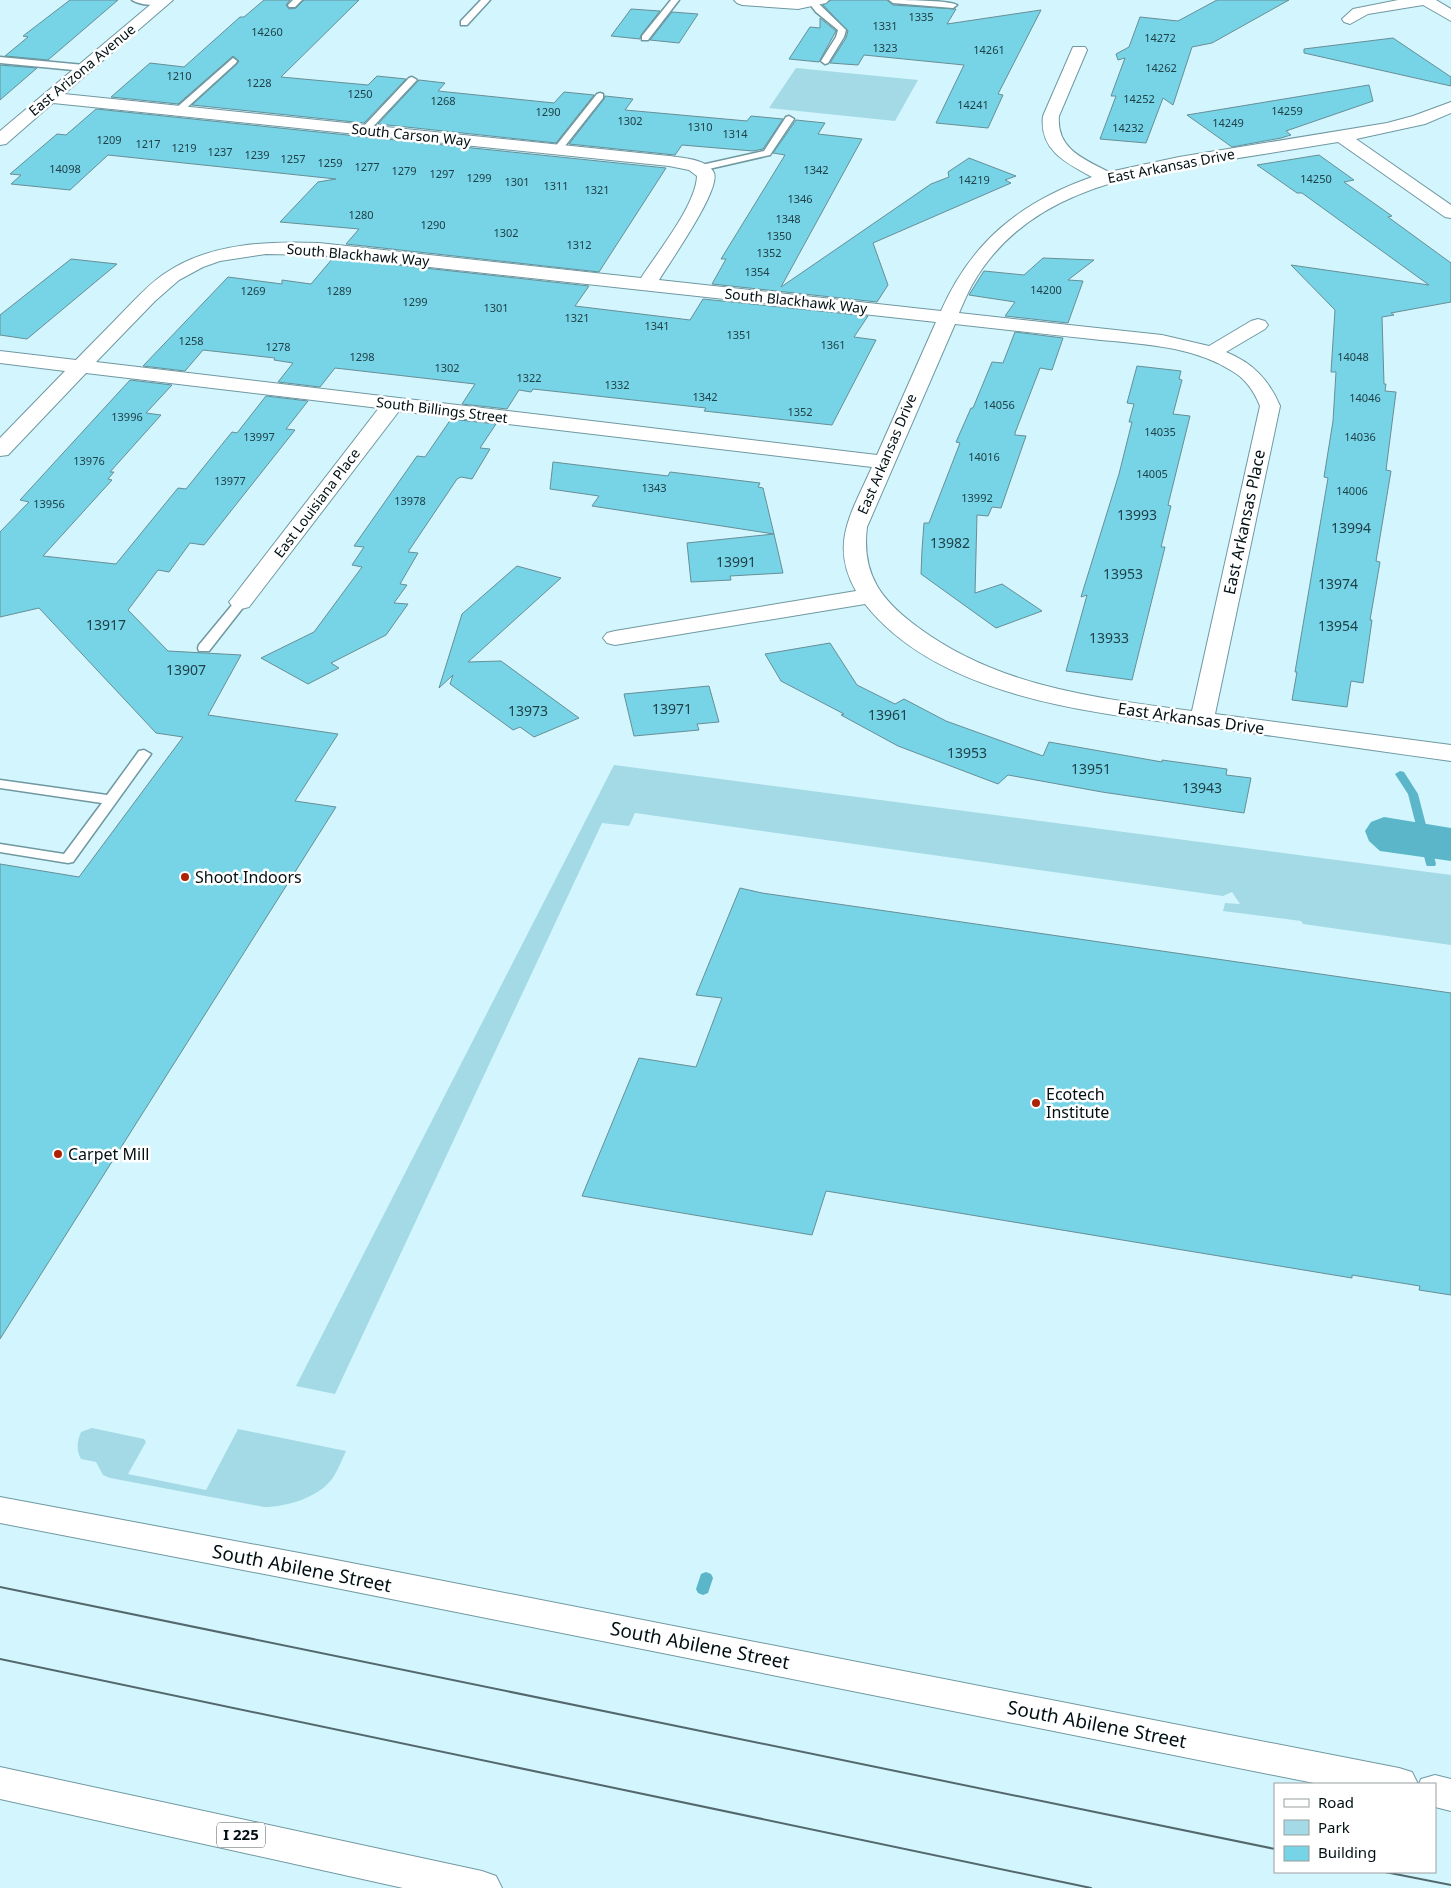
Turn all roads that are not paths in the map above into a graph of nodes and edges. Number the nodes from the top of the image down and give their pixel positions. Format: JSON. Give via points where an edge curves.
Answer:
{"nodes":[{"id":1,"x":136,"y":0,"type":"edge"},
{"id":2,"x":486,"y":0,"type":"edge"},
{"id":3,"x":675,"y":0,"type":"edge"},
{"id":4,"x":742,"y":0,"type":"edge"},
{"id":5,"x":893,"y":0,"type":"edge"},
{"id":6,"x":1425,"y":0,"type":"edge"},
{"id":7,"x":163,"y":1,"type":"edge"},
{"id":8,"x":817,"y":1,"type":"edge"},
{"id":9,"x":953,"y":5,"type":"dead end"},
{"id":10,"x":1451,"y":16,"type":"edge"},
{"id":11,"x":1350,"y":19,"type":"dead end"},
{"id":12,"x":464,"y":23,"type":"dead end"},
{"id":13,"x":645,"y":38,"type":"dead end"},
{"id":14,"x":1079,"y":50,"type":"dead end"},
{"id":15,"x":0,"y":60,"type":"edge"},
{"id":16,"x":233,"y":61,"type":"dead end"},
{"id":17,"x":825,"y":61,"type":"dead end"},
{"id":18,"x":84,"y":68,"type":"junction"},
{"id":19,"x":412,"y":80,"type":"dead end"},
{"id":20,"x":600,"y":96,"type":"dead end"},
{"id":21,"x":49,"y":98,"type":"junction"},
{"id":22,"x":1451,"y":107,"type":"edge"},
{"id":23,"x":178,"y":112,"type":"junction"},
{"id":24,"x":789,"y":119,"type":"dead end"},
{"id":25,"x":365,"y":130,"type":"junction"},
{"id":26,"x":1341,"y":136,"type":"junction"},
{"id":27,"x":0,"y":140,"type":"edge"},
{"id":28,"x":558,"y":150,"type":"junction"},
{"id":29,"x":700,"y":168,"type":"junction"},
{"id":30,"x":1107,"y":178,"type":"junction"},
{"id":31,"x":1451,"y":212,"type":"edge"},
{"id":32,"x":646,"y":285,"type":"junction"},
{"id":33,"x":946,"y":318,"type":"junction"},
{"id":34,"x":1258,"y":325,"type":"dead end"},
{"id":35,"x":1211,"y":353,"type":"junction"},
{"id":36,"x":0,"y":357,"type":"edge"},
{"id":37,"x":81,"y":366,"type":"junction"},
{"id":38,"x":393,"y":404,"type":"junction"},
{"id":39,"x":0,"y":450,"type":"edge"},
{"id":40,"x":883,"y":462,"type":"junction"},
{"id":41,"x":870,"y":596,"type":"junction"},
{"id":42,"x":242,"y":602,"type":"joint"},
{"id":43,"x":615,"y":638,"type":"dead end"},
{"id":44,"x":204,"y":648,"type":"dead end"},
{"id":45,"x":1202,"y":719,"type":"junction"},
{"id":46,"x":1451,"y":753,"type":"edge"},
{"id":47,"x":144,"y":754,"type":"dead end"},
{"id":48,"x":0,"y":784,"type":"edge"},
{"id":49,"x":111,"y":800,"type":"junction"},
{"id":50,"x":0,"y":848,"type":"edge"},
{"id":51,"x":0,"y":1510,"type":"edge"},
{"id":52,"x":0,"y":1783,"type":"edge"},
{"id":53,"x":1394,"y":1783,"type":"edge"},
{"id":54,"x":1436,"y":1791,"type":"edge"},
{"id":55,"x":1451,"y":1795,"type":"edge"},
{"id":56,"x":482,"y":1888,"type":"edge"}],
"edges":[{"from":1,"to":7,"type":"lane"},
{"from":2,"to":12,"type":"lane"},
{"from":3,"to":13,"type":"lane"},
{"from":4,"to":8,"type":"main road","via":[[788,4]]},
{"from":5,"to":9,"type":"lane"},
{"from":6,"to":10,"type":"main road"},
{"from":6,"to":11,"type":"main road","via":[[1365,10]]},
{"from":7,"to":18,"type":"main road","name":"East Arizona Avenue"},
{"from":8,"to":17,"type":"lane","via":[[816,10],[842,30]]},
{"from":14,"to":30,"type":"main road","via":[[1051,116],[1050,134],[1065,153]]},
{"from":15,"to":18,"type":"lane"},
{"from":16,"to":23,"type":"lane"},
{"from":18,"to":21,"type":"main road","name":"East Arizona Avenue"},
{"from":19,"to":25,"type":"lane"},
{"from":20,"to":28,"type":"lane"},
{"from":21,"to":23,"type":"main road","name":"South Carson Way"},
{"from":21,"to":27,"type":"main road","name":"East Arizona Avenue"},
{"from":22,"to":26,"type":"main road","name":"East Arkansas Drive","via":[[1411,122]]},
{"from":23,"to":25,"type":"main road","name":"South Carson Way"},
{"from":24,"to":29,"type":"lane","via":[[767,153]]},
{"from":25,"to":28,"type":"main road","name":"South Carson Way"},
{"from":26,"to":30,"type":"main road","name":"East Arkansas Drive","via":[[1172,163]]},
{"from":26,"to":31,"type":"main road"},
{"from":28,"to":29,"type":"main road","name":"South Carson Way","via":[[669,161]]},
{"from":29,"to":32,"type":"main road","via":[[706,174],[707,183]]},
{"from":30,"to":33,"type":"main road","name":"East Arkansas Drive","via":[[1056,197],[1028,214],[994,243],[962,284]]},
{"from":32,"to":33,"type":"main road","name":"South Blackhawk Way"},
{"from":32,"to":37,"type":"main road","name":"South Blackhawk Way","via":[[318,249],[250,250],[204,261],[173,276]]},
{"from":33,"to":35,"type":"main road","name":"East Arkansas Place","via":[[1162,342]]},
{"from":33,"to":40,"type":"main road","name":"East Arkansas Drive"},
{"from":34,"to":35,"type":"main road"},
{"from":35,"to":45,"type":"main road","name":"East Arkansas Place","via":[[1244,369],[1258,381],[1270,406]]},
{"from":36,"to":37,"type":"main road","name":"South Billings Street"},
{"from":37,"to":38,"type":"main road","name":"South Billings Street"},
{"from":37,"to":39,"type":"main road","name":"South Blackhawk Way"},
{"from":38,"to":40,"type":"main road","name":"South Billings Street"},
{"from":38,"to":42,"type":"main road","name":"East Louisiana Place"},
{"from":40,"to":41,"type":"main road","name":"East Arkansas Drive","via":[[856,527],[854,550],[858,573]]},
{"from":41,"to":43,"type":"main road"},
{"from":41,"to":45,"type":"main road","name":"East Arkansas Drive","via":[[911,636],[942,656],[980,673],[1096,705]]},
{"from":42,"to":44,"type":"lane"},
{"from":45,"to":46,"type":"main road","name":"East Arkansas Drive"},
{"from":47,"to":49,"type":"lane"},
{"from":48,"to":49,"type":"lane"},
{"from":49,"to":50,"type":"lane","via":[[68,859]]},
{"from":51,"to":53,"type":"main road","name":"South Abilene Street"},
{"from":52,"to":56,"type":"main road","number":"I 225"},
{"from":54,"to":55,"type":"main road"}]}
